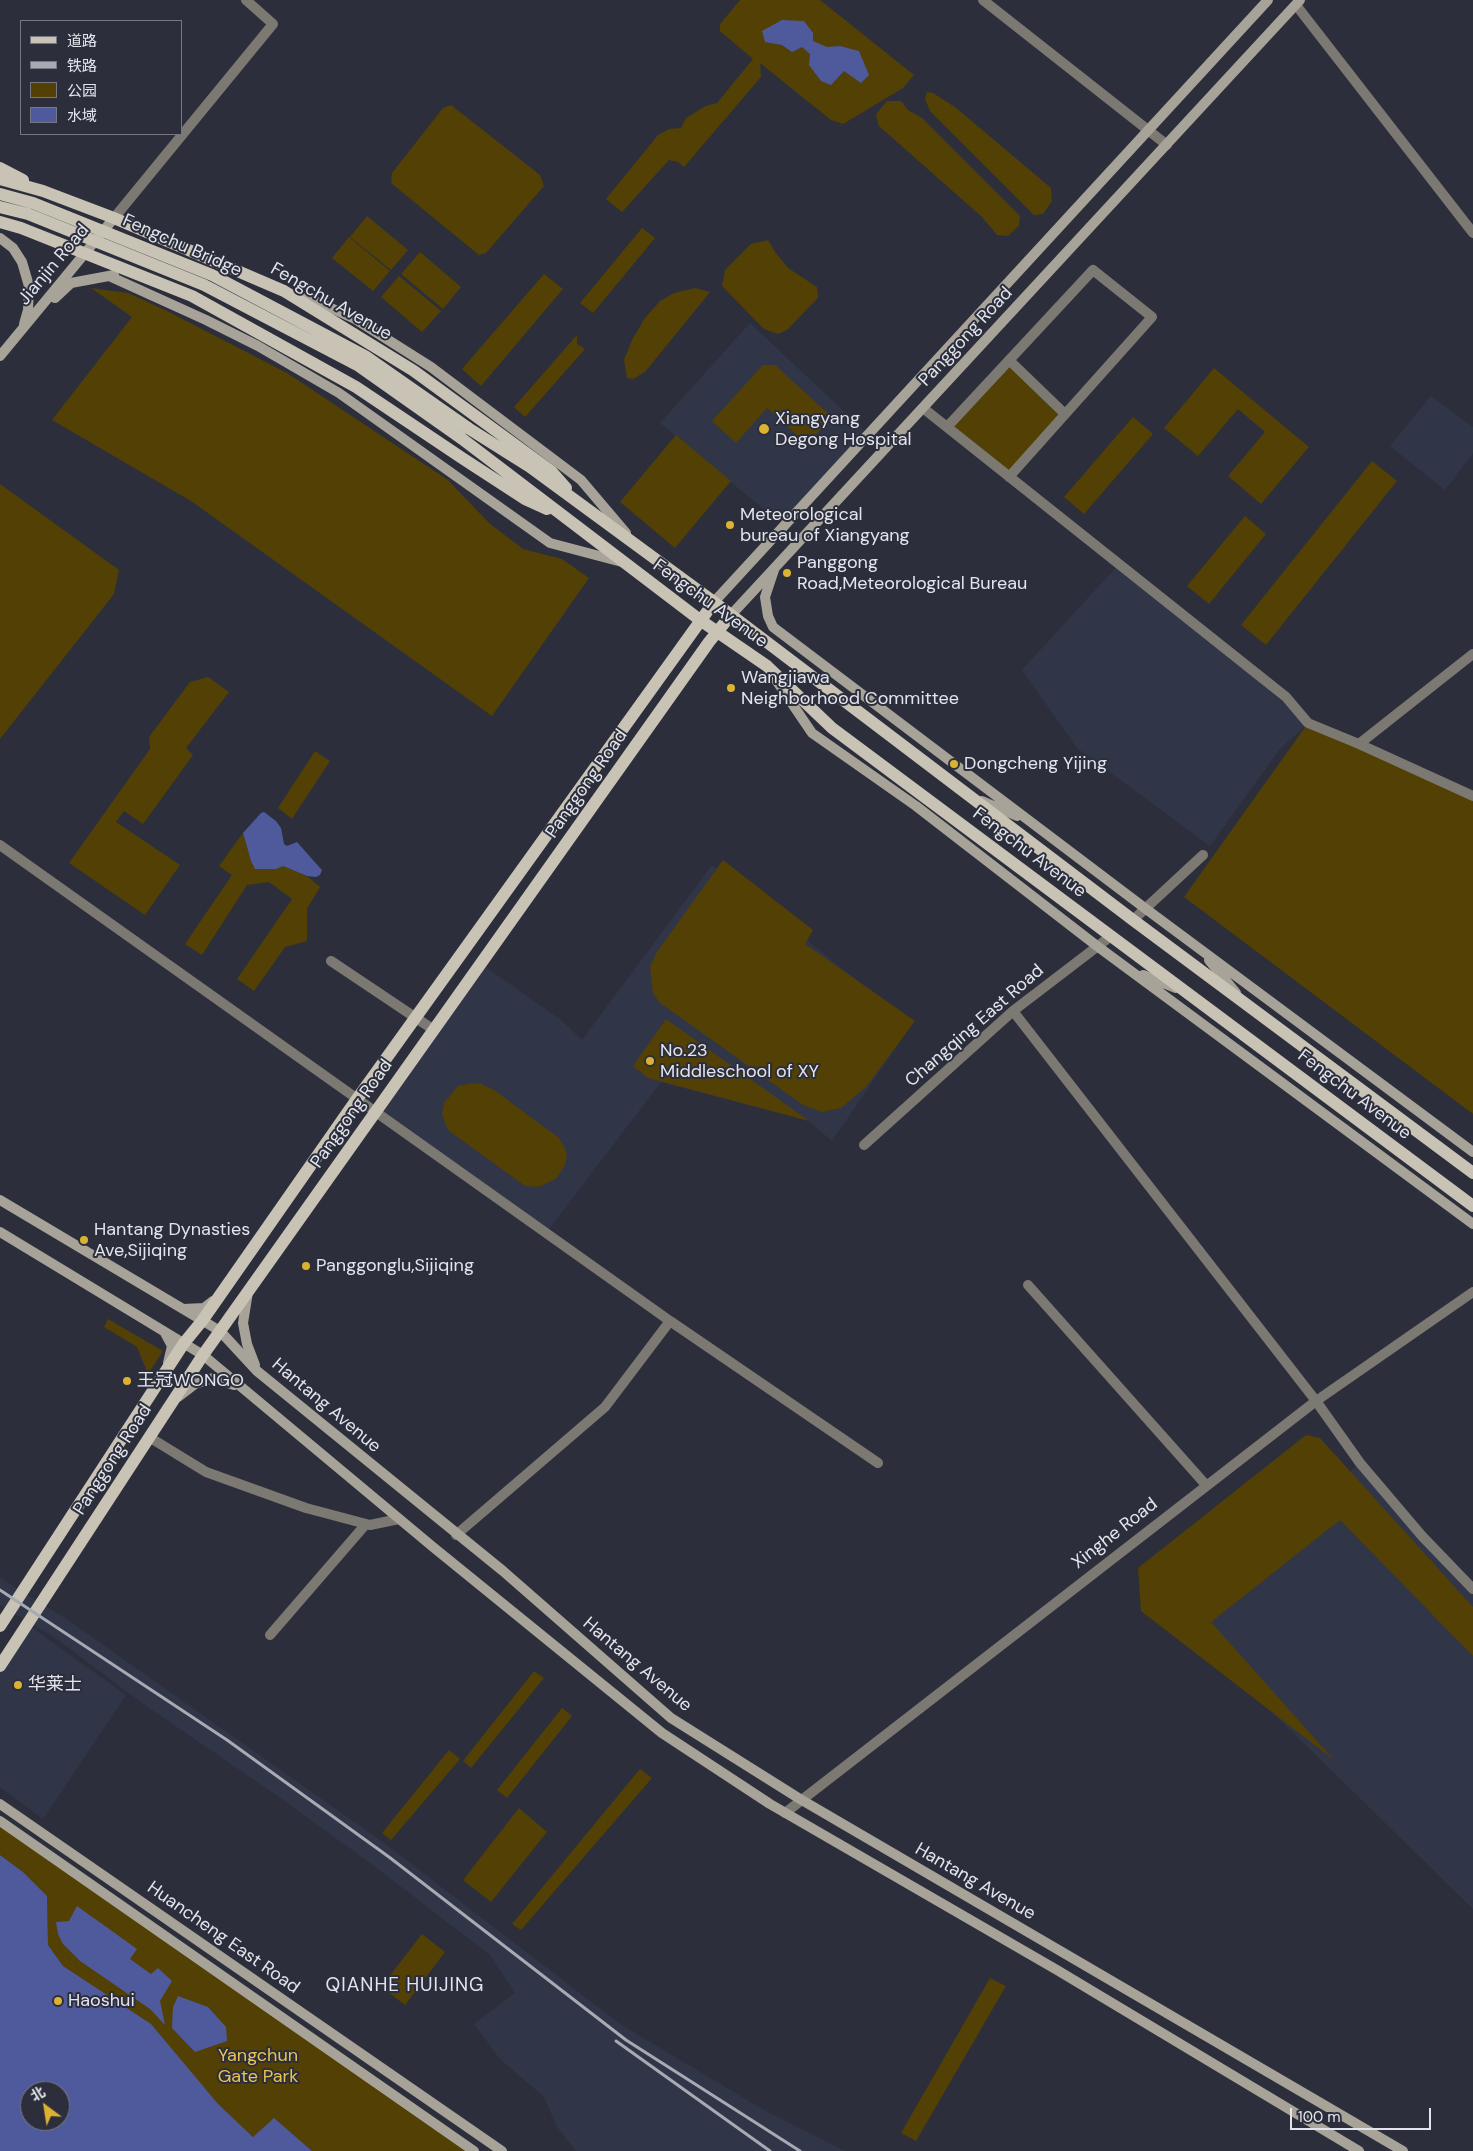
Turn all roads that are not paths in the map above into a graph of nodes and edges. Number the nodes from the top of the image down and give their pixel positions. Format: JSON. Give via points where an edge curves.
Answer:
{"nodes":[{"id":1,"x":246,"y":0,"type":"edge"},
{"id":2,"x":983,"y":0,"type":"edge"},
{"id":3,"x":1268,"y":0,"type":"edge"},
{"id":4,"x":1298,"y":2,"type":"edge"},
{"id":5,"x":1148,"y":130,"type":"junction"},
{"id":6,"x":1167,"y":145,"type":"junction"},
{"id":7,"x":0,"y":168,"type":"edge"},
{"id":8,"x":0,"y":179,"type":"edge"},
{"id":9,"x":43,"y":191,"type":"junction"},
{"id":10,"x":0,"y":194,"type":"edge"},
{"id":11,"x":0,"y":207,"type":"edge"},
{"id":12,"x":114,"y":218,"type":"junction"},
{"id":13,"x":0,"y":222,"type":"edge"},
{"id":14,"x":0,"y":228,"type":"edge"},
{"id":15,"x":21,"y":228,"type":"junction"},
{"id":16,"x":1473,"y":233,"type":"edge"},
{"id":17,"x":0,"y":238,"type":"edge"},
{"id":18,"x":85,"y":254,"type":"junction"},
{"id":19,"x":136,"y":274,"type":"junction"},
{"id":20,"x":109,"y":276,"type":"junction"},
{"id":21,"x":289,"y":294,"type":"junction"},
{"id":22,"x":23,"y":328,"type":"junction"},
{"id":23,"x":0,"y":356,"type":"edge"},
{"id":24,"x":1009,"y":360,"type":"junction"},
{"id":25,"x":923,"y":408,"type":"junction"},
{"id":26,"x":1065,"y":414,"type":"junction"},
{"id":27,"x":947,"y":427,"type":"junction"},
{"id":28,"x":465,"y":433,"type":"junction"},
{"id":29,"x":1009,"y":476,"type":"junction"},
{"id":30,"x":580,"y":505,"type":"junction"},
{"id":31,"x":570,"y":520,"type":"junction"},
{"id":32,"x":638,"y":547,"type":"junction"},
{"id":33,"x":625,"y":563,"type":"junction"},
{"id":34,"x":774,"y":570,"type":"junction"},
{"id":35,"x":714,"y":602,"type":"junction"},
{"id":36,"x":731,"y":615,"type":"junction"},
{"id":37,"x":700,"y":620,"type":"junction"},
{"id":38,"x":717,"y":632,"type":"junction"},
{"id":39,"x":1473,"y":654,"type":"edge"},
{"id":40,"x":767,"y":666,"type":"junction"},
{"id":41,"x":1359,"y":744,"type":"junction"},
{"id":42,"x":1473,"y":796,"type":"edge"},
{"id":43,"x":971,"y":797,"type":"junction"},
{"id":44,"x":1030,"y":821,"type":"junction"},
{"id":45,"x":935,"y":822,"type":"junction"},
{"id":46,"x":0,"y":845,"type":"edge"},
{"id":47,"x":995,"y":849,"type":"junction"},
{"id":48,"x":1203,"y":855,"type":"dead end"},
{"id":49,"x":1146,"y":909,"type":"junction"},
{"id":50,"x":1133,"y":920,"type":"junction"},
{"id":51,"x":1111,"y":936,"type":"junction"},
{"id":52,"x":1097,"y":946,"type":"junction"},
{"id":53,"x":1197,"y":946,"type":"junction"},
{"id":54,"x":331,"y":960,"type":"dead end"},
{"id":55,"x":1128,"y":969,"type":"junction"},
{"id":56,"x":1186,"y":992,"type":"junction"},
{"id":57,"x":1245,"y":1003,"type":"junction"},
{"id":58,"x":1013,"y":1011,"type":"junction"},
{"id":59,"x":416,"y":1018,"type":"junction"},
{"id":60,"x":434,"y":1030,"type":"junction"},
{"id":61,"x":357,"y":1099,"type":"junction"},
{"id":62,"x":376,"y":1112,"type":"junction"},
{"id":63,"x":864,"y":1145,"type":"dead end"},
{"id":64,"x":1473,"y":1152,"type":"edge"},
{"id":65,"x":1473,"y":1173,"type":"edge"},
{"id":66,"x":0,"y":1200,"type":"edge"},
{"id":67,"x":1473,"y":1206,"type":"edge"},
{"id":68,"x":1473,"y":1224,"type":"edge"},
{"id":69,"x":0,"y":1232,"type":"edge"},
{"id":70,"x":1028,"y":1286,"type":"dead end"},
{"id":71,"x":248,"y":1291,"type":"junction"},
{"id":72,"x":1473,"y":1292,"type":"edge"},
{"id":73,"x":218,"y":1297,"type":"junction"},
{"id":74,"x":182,"y":1309,"type":"junction"},
{"id":75,"x":202,"y":1321,"type":"junction"},
{"id":76,"x":670,"y":1321,"type":"junction"},
{"id":77,"x":164,"y":1332,"type":"junction"},
{"id":78,"x":220,"y":1332,"type":"junction"},
{"id":79,"x":184,"y":1343,"type":"junction"},
{"id":80,"x":203,"y":1355,"type":"junction"},
{"id":81,"x":257,"y":1370,"type":"junction"},
{"id":82,"x":164,"y":1373,"type":"junction"},
{"id":83,"x":244,"y":1390,"type":"junction"},
{"id":84,"x":173,"y":1401,"type":"junction"},
{"id":85,"x":1316,"y":1401,"type":"junction"},
{"id":86,"x":149,"y":1437,"type":"junction"},
{"id":87,"x":878,"y":1463,"type":"dead end"},
{"id":88,"x":1206,"y":1485,"type":"junction"},
{"id":89,"x":399,"y":1519,"type":"junction"},
{"id":90,"x":366,"y":1524,"type":"junction"},
{"id":91,"x":456,"y":1535,"type":"junction"},
{"id":92,"x":1473,"y":1589,"type":"edge"},
{"id":93,"x":0,"y":1626,"type":"edge"},
{"id":94,"x":270,"y":1635,"type":"dead end"},
{"id":95,"x":0,"y":1666,"type":"edge"},
{"id":96,"x":800,"y":1799,"type":"junction"},
{"id":97,"x":0,"y":1804,"type":"edge"},
{"id":98,"x":785,"y":1813,"type":"junction"},
{"id":99,"x":0,"y":1822,"type":"edge"},
{"id":100,"x":474,"y":2151,"type":"edge"},
{"id":101,"x":502,"y":2151,"type":"edge"},
{"id":102,"x":1360,"y":2151,"type":"edge"},
{"id":103,"x":1403,"y":2151,"type":"edge"}],
"edges":[{"from":1,"to":12,"type":"street","via":[[273,24]]},
{"from":2,"to":5,"type":"street"},
{"from":3,"to":5,"type":"main road","name":"Panggong Road"},
{"from":4,"to":6,"type":"main road","name":"Panggong Road"},
{"from":4,"to":16,"type":"street"},
{"from":5,"to":6,"type":"street"},
{"from":5,"to":35,"type":"main road","name":"Panggong Road"},
{"from":6,"to":25,"type":"main road","name":"Panggong Road"},
{"from":7,"to":9,"type":"main road"},
{"from":8,"to":9,"type":"main road","name":"Fengchu Avenue"},
{"from":9,"to":12,"type":"main road","name":"Fengchu Avenue"},
{"from":10,"to":28,"type":"main road","name":"Fengchu Bridge","bridge":true,"via":[[33,203],[212,274],[365,356]]},
{"from":11,"to":28,"type":"main road","name":"Fengchu Bridge","bridge":true,"via":[[28,214],[220,293],[359,366]]},
{"from":12,"to":18,"type":"main road","name":"Jianjin Road"},
{"from":12,"to":21,"type":"main road","name":"Fengchu Avenue"},
{"from":13,"to":15,"type":"main road","name":"Fengchu Avenue"},
{"from":14,"to":15,"type":"main road"},
{"from":15,"to":18,"type":"main road","name":"Fengchu Avenue"},
{"from":17,"to":22,"type":"main road","via":[[13,248],[22,262],[29,286]]},
{"from":18,"to":19,"type":"main road","name":"Fengchu Avenue"},
{"from":18,"to":22,"type":"main road","name":"Jianjin Road"},
{"from":19,"to":20,"type":"main road"},
{"from":19,"to":31,"type":"main road","name":"Fengchu Avenue","via":[[192,296],[356,387],[525,499]]},
{"from":20,"to":22,"type":"main road","via":[[71,283]]},
{"from":20,"to":33,"type":"main road","via":[[249,341],[339,393],[550,543]]},
{"from":21,"to":30,"type":"main road","name":"Fengchu Avenue","via":[[414,371],[473,413],[551,471]]},
{"from":21,"to":32,"type":"main road","via":[[320,303],[355,319],[431,367],[580,480]]},
{"from":22,"to":23,"type":"main road","name":"Jianjin Road"},
{"from":24,"to":26,"type":"street"},
{"from":24,"to":26,"type":"street","via":[[1093,270],[1152,317]]},
{"from":24,"to":27,"type":"street"},
{"from":25,"to":27,"type":"street"},
{"from":25,"to":34,"type":"main road","name":"Panggong Road"},
{"from":26,"to":29,"type":"street"},
{"from":27,"to":29,"type":"street"},
{"from":28,"to":30,"type":"main road","name":"Fengchu Avenue","via":[[530,467]]},
{"from":28,"to":31,"type":"main road","name":"Fengchu Avenue"},
{"from":29,"to":41,"type":"street","via":[[1286,697],[1308,723]]},
{"from":30,"to":32,"type":"main road","name":"Fengchu Avenue"},
{"from":31,"to":33,"type":"main road","name":"Fengchu Avenue"},
{"from":32,"to":35,"type":"main road","name":"Fengchu Avenue"},
{"from":33,"to":37,"type":"main road","name":"Fengchu Avenue"},
{"from":34,"to":36,"type":"main road","name":"Panggong Road"},
{"from":34,"to":44,"type":"main road","via":[[765,597],[773,627]]},
{"from":35,"to":36,"type":"main road","name":"Fengchu Avenue"},
{"from":35,"to":37,"type":"main road","name":"Panggong Road"},
{"from":36,"to":38,"type":"main road","name":"Panggong Road"},
{"from":36,"to":43,"type":"main road","name":"Fengchu Avenue"},
{"from":37,"to":38,"type":"main road","name":"Fengchu Avenue"},
{"from":37,"to":59,"type":"main road","name":"Panggong Road"},
{"from":38,"to":40,"type":"main road","name":"Fengchu Avenue"},
{"from":38,"to":60,"type":"main road","name":"Panggong Road"},
{"from":39,"to":41,"type":"street"},
{"from":40,"to":45,"type":"main road","via":[[812,733]]},
{"from":40,"to":47,"type":"main road","name":"Fengchu Avenue","via":[[832,728]]},
{"from":41,"to":42,"type":"street"},
{"from":43,"to":44,"type":"main road"},
{"from":43,"to":50,"type":"main road","name":"Fengchu Avenue"},
{"from":44,"to":49,"type":"main road"},
{"from":45,"to":47,"type":"main road"},
{"from":45,"to":52,"type":"main road"},
{"from":46,"to":61,"type":"street"},
{"from":47,"to":51,"type":"main road","name":"Fengchu Avenue"},
{"from":48,"to":49,"type":"street"},
{"from":49,"to":50,"type":"street"},
{"from":49,"to":53,"type":"main road"},
{"from":50,"to":57,"type":"main road","name":"Fengchu Avenue"},
{"from":51,"to":52,"type":"street","name":"Changqing East Road"},
{"from":51,"to":56,"type":"main road","name":"Fengchu Avenue"},
{"from":52,"to":55,"type":"main road"},
{"from":52,"to":58,"type":"street","name":"Changqing East Road"},
{"from":53,"to":57,"type":"main road"},
{"from":53,"to":64,"type":"main road"},
{"from":54,"to":59,"type":"street"},
{"from":55,"to":56,"type":"main road"},
{"from":55,"to":68,"type":"main road"},
{"from":56,"to":67,"type":"main road","name":"Fengchu Avenue"},
{"from":57,"to":65,"type":"main road","name":"Fengchu Avenue"},
{"from":58,"to":63,"type":"street","name":"Changqing East Road"},
{"from":58,"to":85,"type":"street"},
{"from":59,"to":60,"type":"street"},
{"from":59,"to":61,"type":"main road","name":"Panggong Road"},
{"from":60,"to":62,"type":"main road","name":"Panggong Road"},
{"from":61,"to":62,"type":"street"},
{"from":61,"to":73,"type":"main road","name":"Panggong Road"},
{"from":62,"to":71,"type":"main road","name":"Panggong Road"},
{"from":62,"to":76,"type":"street"},
{"from":66,"to":74,"type":"main road","name":"Hantang Avenue"},
{"from":69,"to":77,"type":"main road","name":"Hantang Avenue"},
{"from":70,"to":88,"type":"street"},
{"from":71,"to":78,"type":"main road","name":"Panggong Road"},
{"from":71,"to":81,"type":"main road","via":[[243,1323]]},
{"from":72,"to":85,"type":"street","name":"Xinghe Road"},
{"from":73,"to":74,"type":"main road","via":[[204,1308]]},
{"from":73,"to":75,"type":"main road","name":"Panggong Road"},
{"from":74,"to":75,"type":"main road","name":"Hantang Avenue"},
{"from":75,"to":78,"type":"main road","name":"Hantang Avenue"},
{"from":75,"to":79,"type":"main road","name":"Panggong Road"},
{"from":76,"to":87,"type":"street"},
{"from":76,"to":91,"type":"street","via":[[605,1407]]},
{"from":77,"to":79,"type":"main road","name":"Hantang Avenue"},
{"from":77,"to":82,"type":"main road","via":[[172,1346]]},
{"from":78,"to":80,"type":"main road","name":"Panggong Road"},
{"from":78,"to":81,"type":"main road","name":"Hantang Avenue"},
{"from":79,"to":80,"type":"main road","name":"Hantang Avenue"},
{"from":79,"to":82,"type":"main road","name":"Panggong Road"},
{"from":80,"to":83,"type":"main road","name":"Hantang Avenue"},
{"from":80,"to":84,"type":"main road","name":"Panggong Road"},
{"from":81,"to":91,"type":"main road","name":"Hantang Avenue"},
{"from":82,"to":93,"type":"main road","name":"Panggong Road"},
{"from":83,"to":84,"type":"main road","via":[[213,1378],[195,1384]]},
{"from":83,"to":89,"type":"main road","name":"Hantang Avenue"},
{"from":84,"to":86,"type":"main road","name":"Panggong Road"},
{"from":85,"to":88,"type":"street","name":"Xinghe Road"},
{"from":85,"to":92,"type":"street","via":[[1366,1470]]},
{"from":86,"to":90,"type":"street","via":[[206,1472],[306,1508]]},
{"from":86,"to":95,"type":"main road","name":"Panggong Road"},
{"from":88,"to":96,"type":"street","name":"Xinghe Road"},
{"from":89,"to":90,"type":"street"},
{"from":89,"to":98,"type":"main road","name":"Hantang Avenue","via":[[662,1733]]},
{"from":90,"to":94,"type":"street"},
{"from":91,"to":96,"type":"main road","name":"Hantang Avenue","via":[[503,1571],[671,1718]]},
{"from":96,"to":98,"type":"street","name":"Xinghe Road"},
{"from":96,"to":103,"type":"main road","name":"Hantang Avenue"},
{"from":97,"to":101,"type":"main road","name":"Huancheng East Road"},
{"from":98,"to":102,"type":"main road","name":"Hantang Avenue"},
{"from":99,"to":100,"type":"main road","name":"Huancheng East Road"}]}
